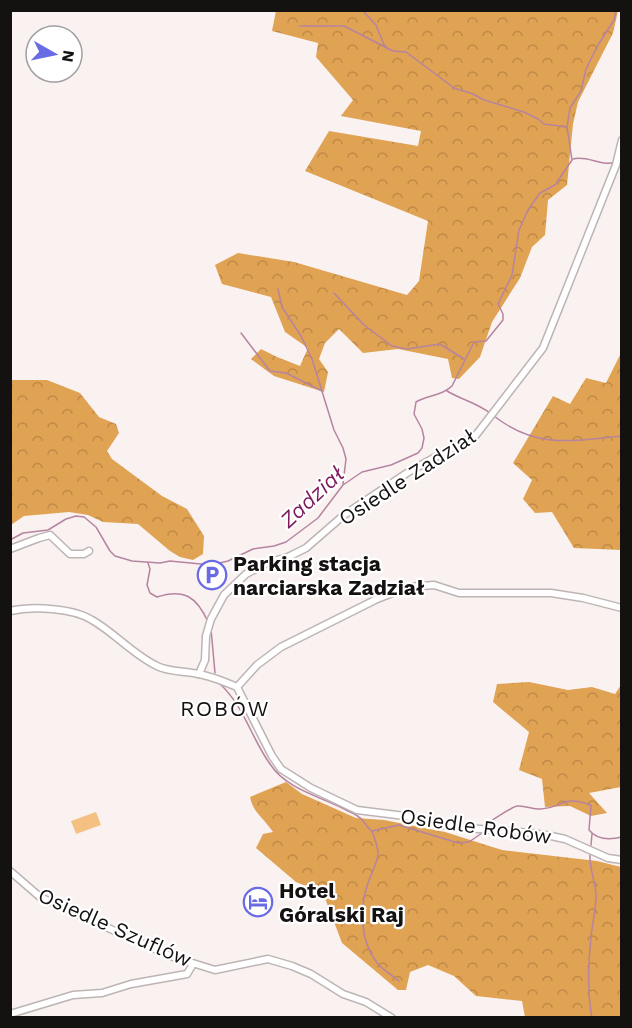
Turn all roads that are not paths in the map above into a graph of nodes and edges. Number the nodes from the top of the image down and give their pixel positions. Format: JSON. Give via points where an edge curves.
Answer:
{"nodes":[{"id":1,"x":621,"y":140,"type":"edge"},
{"id":2,"x":10,"y":549,"type":"edge"},
{"id":3,"x":89,"y":551,"type":"dead end"},
{"id":4,"x":621,"y":608,"type":"edge"},
{"id":5,"x":10,"y":611,"type":"edge"},
{"id":6,"x":199,"y":674,"type":"junction"},
{"id":7,"x":237,"y":687,"type":"junction"},
{"id":8,"x":621,"y":860,"type":"edge"},
{"id":9,"x":10,"y":871,"type":"edge"},
{"id":10,"x":193,"y":964,"type":"junction"},
{"id":11,"x":10,"y":1014,"type":"edge"},
{"id":12,"x":392,"y":1017,"type":"edge"}],
"edges":[{"from":1,"to":6,"type":"street","name":"Osiedle Zadział","via":[[616,165],[543,348],[476,435],[410,471],[344,515],[306,548],[246,574],[224,595],[211,619]]},
{"from":2,"to":3,"type":"street","via":[[50,535],[70,554]]},
{"from":4,"to":7,"type":"street","via":[[551,594],[459,593],[434,585],[408,587],[281,647]]},
{"from":5,"to":6,"type":"street","via":[[51,609],[92,619],[158,666]]},
{"from":6,"to":7,"type":"street"},
{"from":7,"to":8,"type":"street","name":"Osiedle Robów","via":[[281,770],[357,810],[453,827],[551,836]]},
{"from":9,"to":10,"type":"street","name":"Osiedle Szuflów","via":[[40,897]]},
{"from":10,"to":11,"type":"street","via":[[187,974],[73,996]]},
{"from":10,"to":12,"type":"street","name":"Osiedle Szuflów","via":[[215,970],[268,959],[311,974]]}]}
